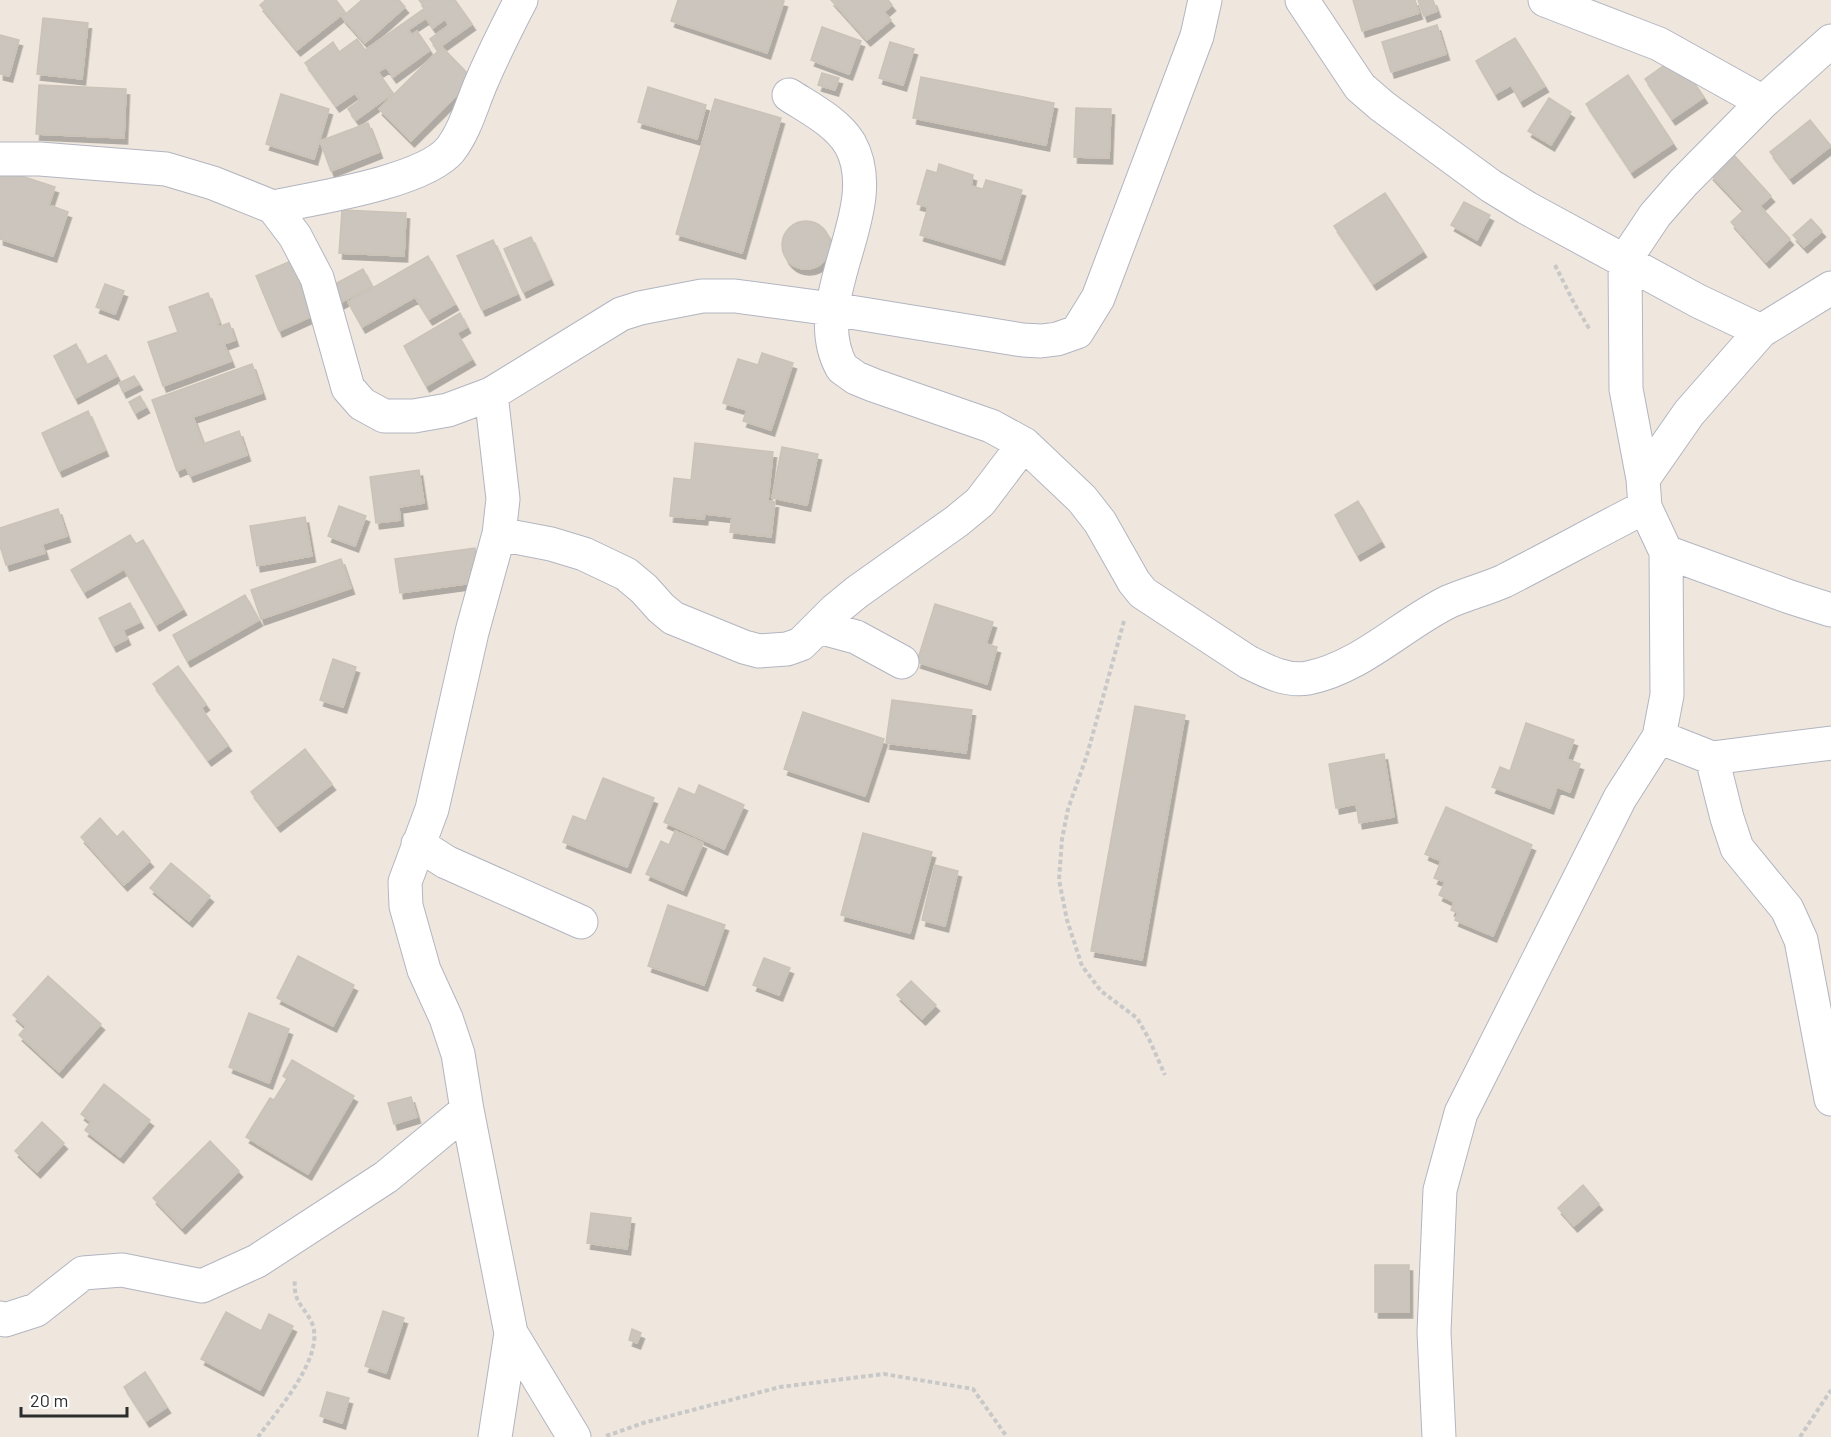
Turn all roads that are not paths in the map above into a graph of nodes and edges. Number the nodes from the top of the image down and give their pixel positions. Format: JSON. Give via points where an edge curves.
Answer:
{"nodes":[{"id":1,"x":520,"y":0,"type":"edge"},
{"id":2,"x":1205,"y":0,"type":"edge"},
{"id":3,"x":1302,"y":0,"type":"edge"},
{"id":4,"x":1545,"y":0,"type":"edge"},
{"id":5,"x":1831,"y":41,"type":"edge"},
{"id":6,"x":789,"y":95,"type":"dead end"},
{"id":7,"x":1762,"y":102,"type":"junction"},
{"id":8,"x":0,"y":159,"type":"edge"},
{"id":9,"x":273,"y":207,"type":"junction"},
{"id":10,"x":1624,"y":260,"type":"junction"},
{"id":11,"x":1831,"y":288,"type":"edge"},
{"id":12,"x":832,"y":309,"type":"junction"},
{"id":13,"x":1761,"y":331,"type":"junction"},
{"id":14,"x":490,"y":394,"type":"junction"},
{"id":15,"x":1024,"y":444,"type":"junction"},
{"id":16,"x":1644,"y":493,"type":"junction"},
{"id":17,"x":499,"y":534,"type":"junction"},
{"id":18,"x":1666,"y":552,"type":"junction"},
{"id":19,"x":1831,"y":610,"type":"edge"},
{"id":20,"x":819,"y":627,"type":"junction"},
{"id":21,"x":902,"y":662,"type":"dead end"},
{"id":22,"x":1659,"y":737,"type":"junction"},
{"id":23,"x":1831,"y":743,"type":"edge"},
{"id":24,"x":1712,"y":758,"type":"junction"},
{"id":25,"x":418,"y":844,"type":"junction"},
{"id":26,"x":581,"y":922,"type":"dead end"},
{"id":27,"x":1831,"y":1098,"type":"edge"},
{"id":28,"x":467,"y":1110,"type":"junction"},
{"id":29,"x":0,"y":1318,"type":"edge"},
{"id":30,"x":511,"y":1333,"type":"junction"},
{"id":31,"x":495,"y":1437,"type":"edge"},
{"id":32,"x":574,"y":1437,"type":"edge"},
{"id":33,"x":1439,"y":1437,"type":"edge"}],
"edges":[{"from":1,"to":9,"type":"street","via":[[458,136],[444,156],[396,180]]},
{"from":2,"to":12,"type":"street","via":[[1197,36],[1103,286],[1077,332],[1057,339],[1023,340]]},
{"from":3,"to":10,"type":"street","via":[[1360,87],[1382,106],[1491,186]]},
{"from":4,"to":7,"type":"street","via":[[1681,54]]},
{"from":5,"to":7,"type":"street"},
{"from":6,"to":12,"type":"street","via":[[840,132],[849,143],[857,168],[858,201]]},
{"from":7,"to":10,"type":"street","via":[[1655,215]]},
{"from":8,"to":9,"type":"street","via":[[166,168]]},
{"from":9,"to":14,"type":"street","via":[[295,236],[317,278],[348,388],[363,404],[384,416],[414,416],[448,410]]},
{"from":10,"to":13,"type":"street"},
{"from":10,"to":16,"type":"street","via":[[1626,389]]},
{"from":11,"to":13,"type":"street"},
{"from":12,"to":14,"type":"street","via":[[724,296],[702,296],[640,308],[607,322]]},
{"from":12,"to":15,"type":"street","via":[[838,363],[846,373],[991,426]]},
{"from":13,"to":16,"type":"street","via":[[1689,413]]},
{"from":14,"to":17,"type":"street","via":[[503,499]]},
{"from":15,"to":16,"type":"street","via":[[1082,499],[1100,522],[1134,582],[1154,602],[1248,662],[1280,676],[1308,678],[1336,669],[1448,602],[1501,582]]},
{"from":15,"to":20,"type":"street","via":[[980,502],[857,592]]},
{"from":16,"to":18,"type":"street"},
{"from":17,"to":20,"type":"street","via":[[584,554],[626,574],[673,618],[752,650],[795,647]]},
{"from":17,"to":25,"type":"street","via":[[472,632],[432,809]]},
{"from":18,"to":19,"type":"street"},
{"from":18,"to":22,"type":"street","via":[[1667,695]]},
{"from":20,"to":21,"type":"street","via":[[856,637]]},
{"from":22,"to":24,"type":"street"},
{"from":22,"to":33,"type":"street","via":[[1620,798],[1461,1113],[1440,1190],[1434,1332]]},
{"from":23,"to":24,"type":"street"},
{"from":24,"to":27,"type":"street","via":[[1737,848],[1786,909],[1801,940]]},
{"from":25,"to":26,"type":"street","via":[[446,862]]},
{"from":25,"to":28,"type":"street","via":[[405,882],[406,906],[424,970],[458,1054]]},
{"from":28,"to":29,"type":"street","via":[[386,1177],[257,1261],[202,1286],[122,1270],[83,1273],[36,1311],[6,1320]]},
{"from":28,"to":30,"type":"street"},
{"from":30,"to":31,"type":"street"},
{"from":30,"to":32,"type":"street"}]}
